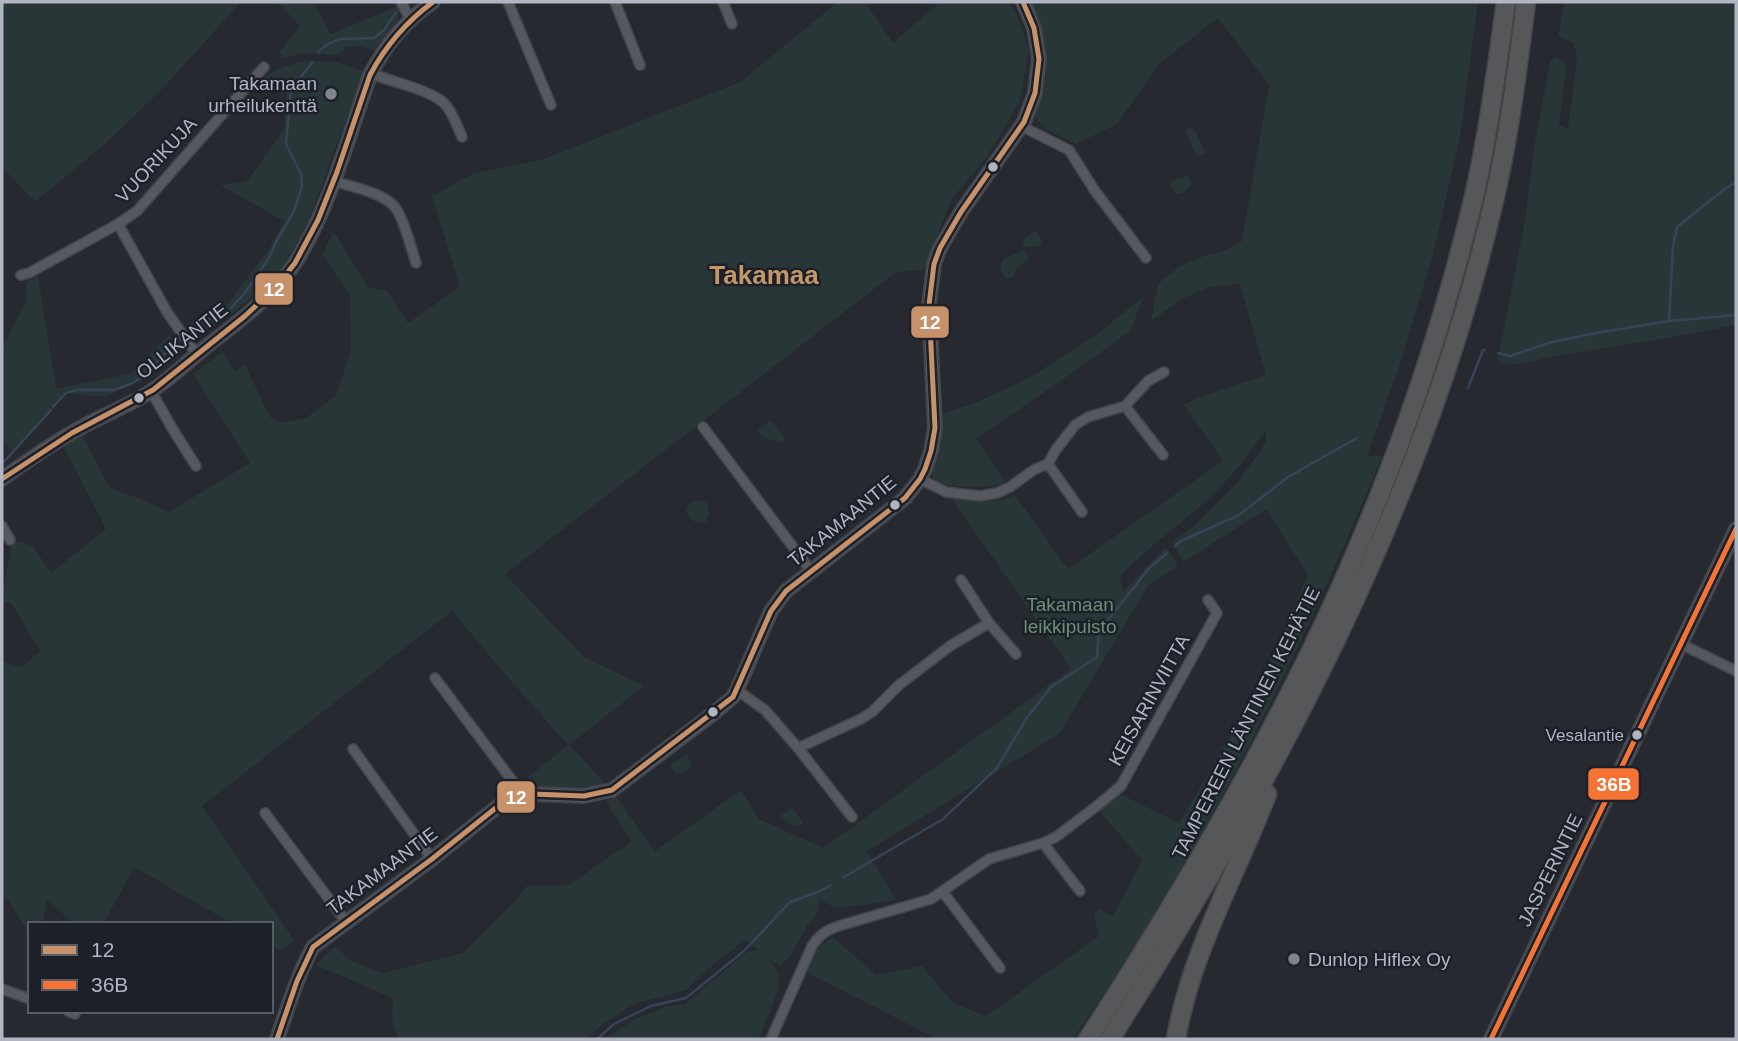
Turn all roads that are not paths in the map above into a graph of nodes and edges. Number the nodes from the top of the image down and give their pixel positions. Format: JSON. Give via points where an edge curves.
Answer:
{"nodes":[{"id":1,"x":401,"y":2,"type":"edge"},
{"id":2,"x":433,"y":2,"type":"edge"},
{"id":3,"x":508,"y":2,"type":"edge"},
{"id":4,"x":615,"y":2,"type":"edge"},
{"id":5,"x":723,"y":2,"type":"edge"},
{"id":6,"x":1023,"y":2,"type":"edge"},
{"id":7,"x":1506,"y":2,"type":"edge"},
{"id":8,"x":1527,"y":2,"type":"edge"},
{"id":9,"x":410,"y":19,"type":"junction"},
{"id":10,"x":732,"y":24,"type":"dead end"},
{"id":11,"x":640,"y":65,"type":"dead end"},
{"id":12,"x":264,"y":67,"type":"dead end"},
{"id":13,"x":370,"y":75,"type":"junction"},
{"id":14,"x":551,"y":105,"type":"dead end"},
{"id":15,"x":1021,"y":126,"type":"junction"},
{"id":16,"x":462,"y":137,"type":"dead end"},
{"id":17,"x":333,"y":181,"type":"junction"},
{"id":18,"x":117,"y":224,"type":"junction"},
{"id":19,"x":1146,"y":258,"type":"dead end"},
{"id":20,"x":416,"y":263,"type":"dead end"},
{"id":21,"x":21,"y":275,"type":"dead end"},
{"id":22,"x":197,"y":355,"type":"junction"},
{"id":23,"x":1164,"y":372,"type":"dead end"},
{"id":24,"x":151,"y":391,"type":"junction"},
{"id":25,"x":1125,"y":406,"type":"junction"},
{"id":26,"x":703,"y":427,"type":"dead end"},
{"id":27,"x":1163,"y":455,"type":"dead end"},
{"id":28,"x":1048,"y":464,"type":"junction"},
{"id":29,"x":196,"y":466,"type":"dead end"},
{"id":30,"x":2,"y":479,"type":"edge"},
{"id":31,"x":920,"y":479,"type":"junction"},
{"id":32,"x":1082,"y":512,"type":"dead end"},
{"id":33,"x":2,"y":526,"type":"edge"},
{"id":34,"x":1736,"y":529,"type":"edge"},
{"id":35,"x":10,"y":540,"type":"dead end"},
{"id":36,"x":811,"y":572,"type":"junction"},
{"id":37,"x":961,"y":580,"type":"dead end"},
{"id":38,"x":1208,"y":600,"type":"dead end"},
{"id":39,"x":989,"y":623,"type":"junction"},
{"id":40,"x":1681,"y":644,"type":"junction"},
{"id":41,"x":1016,"y":654,"type":"dead end"},
{"id":42,"x":1736,"y":671,"type":"edge"},
{"id":43,"x":435,"y":678,"type":"dead end"},
{"id":44,"x":737,"y":690,"type":"junction"},
{"id":45,"x":1294,"y":725,"type":"junction"},
{"id":46,"x":798,"y":748,"type":"junction"},
{"id":47,"x":353,"y":749,"type":"dead end"},
{"id":48,"x":523,"y":795,"type":"junction"},
{"id":49,"x":265,"y":813,"type":"dead end"},
{"id":50,"x":852,"y":817,"type":"dead end"},
{"id":51,"x":1043,"y":843,"type":"junction"},
{"id":52,"x":432,"y":859,"type":"junction"},
{"id":53,"x":1080,"y":891,"type":"dead end"},
{"id":54,"x":943,"y":892,"type":"junction"},
{"id":55,"x":346,"y":922,"type":"junction"},
{"id":56,"x":1000,"y":968,"type":"dead end"},
{"id":57,"x":2,"y":989,"type":"edge"},
{"id":58,"x":28,"y":998,"type":"edge"},
{"id":59,"x":278,"y":1039,"type":"edge"},
{"id":60,"x":771,"y":1039,"type":"edge"},
{"id":61,"x":1088,"y":1039,"type":"edge"},
{"id":62,"x":1110,"y":1039,"type":"edge"},
{"id":63,"x":1177,"y":1039,"type":"edge"},
{"id":64,"x":1491,"y":1039,"type":"edge"}],
"edges":[{"from":1,"to":9,"type":"street"},
{"from":2,"to":9,"type":"street","name":"OLLIKANTIE"},
{"from":3,"to":14,"type":"street"},
{"from":4,"to":11,"type":"street"},
{"from":5,"to":10,"type":"street"},
{"from":6,"to":15,"type":"street","name":"TAKAMAANTIE","via":[[1034,28],[1039,59],[1035,93]]},
{"from":7,"to":61,"type":"highway","name":"TAMPEREEN LÄNTINEN KEHÄTIE","via":[[1487,134],[1462,243],[1425,372],[1392,464],[1312,650],[1240,788]]},
{"from":8,"to":45,"type":"highway","name":"TAMPEREEN LÄNTINEN KEHÄTIE","via":[[1495,192],[1438,395],[1380,544]]},
{"from":9,"to":13,"type":"street","name":"OLLIKANTIE"},
{"from":12,"to":18,"type":"street","name":"VUORIKUJA","via":[[137,211]]},
{"from":13,"to":16,"type":"street","via":[[444,103]]},
{"from":13,"to":17,"type":"street","name":"OLLIKANTIE"},
{"from":15,"to":19,"type":"street","via":[[1069,150]]},
{"from":15,"to":31,"type":"street","name":"TAKAMAANTIE","via":[[961,212],[934,264],[929,304],[935,428]]},
{"from":17,"to":20,"type":"street","via":[[390,202]]},
{"from":17,"to":22,"type":"street","name":"OLLIKANTIE","via":[[288,273]]},
{"from":18,"to":21,"type":"street","name":"VUORIKUJA"},
{"from":18,"to":22,"type":"street"},
{"from":22,"to":24,"type":"street","name":"OLLIKANTIE"},
{"from":23,"to":25,"type":"street","via":[[1148,381]]},
{"from":24,"to":29,"type":"street"},
{"from":24,"to":30,"type":"street","name":"OLLIKANTIE","via":[[79,428]]},
{"from":25,"to":27,"type":"street"},
{"from":25,"to":28,"type":"street","via":[[1075,425]]},
{"from":26,"to":36,"type":"street"},
{"from":28,"to":31,"type":"street","via":[[1010,487],[980,496],[946,492]]},
{"from":28,"to":32,"type":"street"},
{"from":31,"to":36,"type":"street","name":"TAKAMAANTIE","via":[[905,498]]},
{"from":33,"to":35,"type":"street"},
{"from":34,"to":40,"type":"street","name":"JASPERINTIE"},
{"from":36,"to":44,"type":"street","name":"TAKAMAANTIE","via":[[786,591],[771,611]]},
{"from":37,"to":39,"type":"street"},
{"from":38,"to":51,"type":"street","name":"KEISARINVIITTA","via":[[1217,613],[1121,786],[1075,824]]},
{"from":39,"to":41,"type":"street"},
{"from":39,"to":46,"type":"street","via":[[950,646],[872,712]]},
{"from":40,"to":42,"type":"street"},
{"from":40,"to":64,"type":"street","name":"JASPERINTIE"},
{"from":43,"to":48,"type":"street"},
{"from":44,"to":46,"type":"street","via":[[765,710]]},
{"from":44,"to":48,"type":"street","name":"TAKAMAANTIE","via":[[612,790],[583,796]]},
{"from":45,"to":62,"type":"highway","name":"TAMPEREEN LÄNTINEN KEHÄTIE","via":[[1211,877]]},
{"from":45,"to":63,"type":"highway","via":[[1202,946]]},
{"from":46,"to":50,"type":"street"},
{"from":47,"to":52,"type":"street"},
{"from":48,"to":52,"type":"street","name":"TAKAMAANTIE","via":[[502,803]]},
{"from":49,"to":55,"type":"street"},
{"from":51,"to":53,"type":"street"},
{"from":51,"to":54,"type":"street","name":"KEISARINVIITTA","via":[[989,859]]},
{"from":52,"to":55,"type":"street","name":"TAKAMAANTIE"},
{"from":54,"to":56,"type":"street"},
{"from":54,"to":60,"type":"street","name":"KEISARINVIITTA","via":[[819,936]]},
{"from":55,"to":59,"type":"street","name":"TAKAMAANTIE","via":[[313,947]]},
{"from":57,"to":58,"type":"street"}]}
